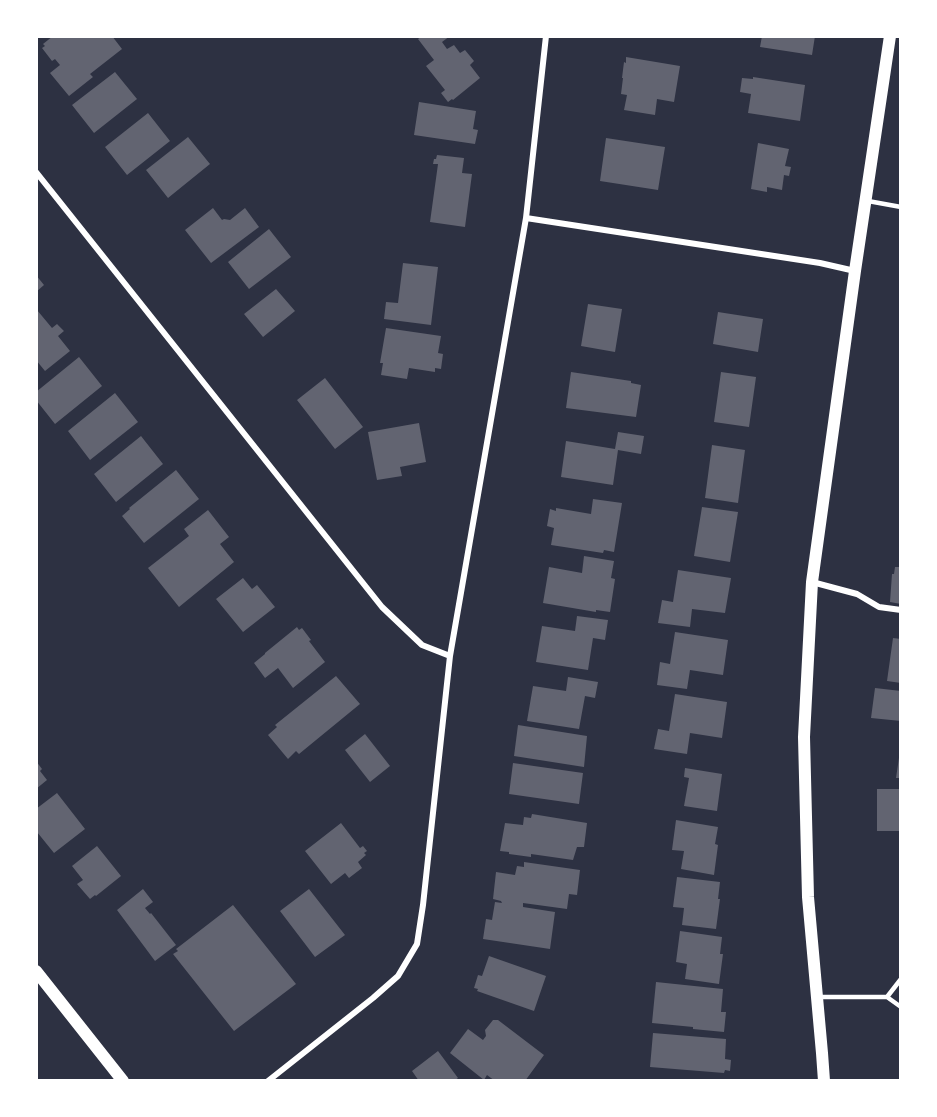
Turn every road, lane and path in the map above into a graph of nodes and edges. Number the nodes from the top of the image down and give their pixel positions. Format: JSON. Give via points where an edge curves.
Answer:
{"nodes":[{"id":1,"x":546,"y":36,"type":"edge"},
{"id":2,"x":890,"y":36,"type":"edge"},
{"id":3,"x":36,"y":172,"type":"edge"},
{"id":4,"x":865,"y":201,"type":"junction"},
{"id":5,"x":901,"y":207,"type":"edge"},
{"id":6,"x":526,"y":218,"type":"junction"},
{"id":7,"x":855,"y":271,"type":"junction"},
{"id":8,"x":812,"y":582,"type":"junction"},
{"id":9,"x":901,"y":610,"type":"edge"},
{"id":10,"x":450,"y":656,"type":"junction"},
{"id":11,"x":36,"y":971,"type":"edge"},
{"id":12,"x":901,"y":979,"type":"edge"},
{"id":13,"x":817,"y":997,"type":"junction"},
{"id":14,"x":887,"y":997,"type":"junction"},
{"id":15,"x":901,"y":1007,"type":"edge"},
{"id":16,"x":123,"y":1081,"type":"edge"},
{"id":17,"x":268,"y":1081,"type":"edge"},
{"id":18,"x":824,"y":1081,"type":"edge"}],
"edges":[{"from":1,"to":6,"type":"street"},
{"from":2,"to":4,"type":"main road"},
{"from":3,"to":10,"type":"street","via":[[382,607],[422,645]]},
{"from":4,"to":5,"type":"lane"},
{"from":4,"to":7,"type":"main road"},
{"from":6,"to":7,"type":"street"},
{"from":6,"to":10,"type":"street"},
{"from":7,"to":8,"type":"main road"},
{"from":8,"to":9,"type":"street","via":[[857,594],[879,608]]},
{"from":8,"to":13,"type":"main road","via":[[804,736],[808,897]]},
{"from":10,"to":17,"type":"street","via":[[417,944],[398,976]]},
{"from":11,"to":16,"type":"main road"},
{"from":12,"to":14,"type":"lane"},
{"from":13,"to":14,"type":"lane"},
{"from":13,"to":18,"type":"main road"},
{"from":14,"to":15,"type":"lane"}]}
